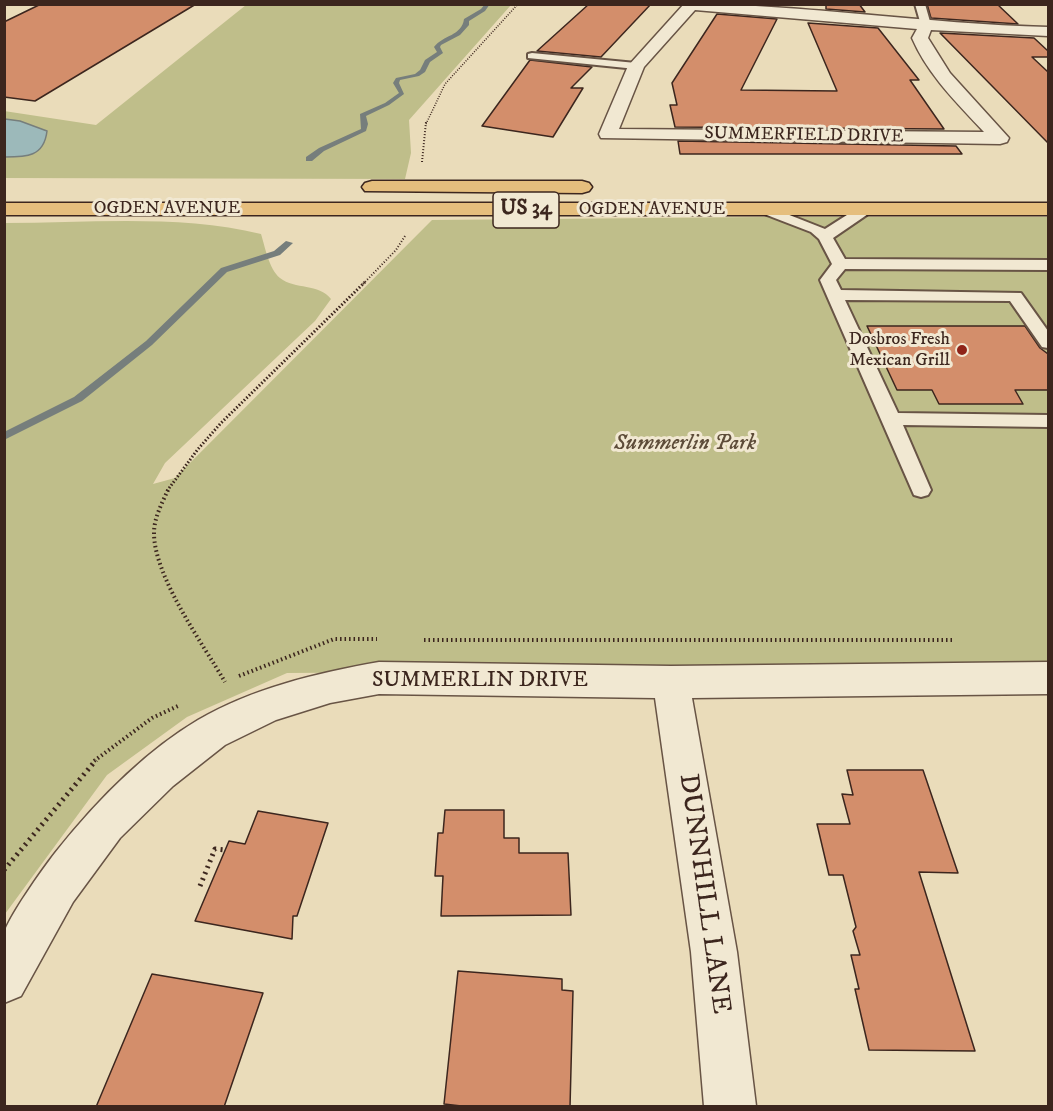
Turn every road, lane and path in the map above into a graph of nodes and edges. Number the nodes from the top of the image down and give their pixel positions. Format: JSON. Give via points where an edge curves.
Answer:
{"nodes":[{"id":1,"x":518,"y":4,"type":"edge"},
{"id":2,"x":920,"y":4,"type":"edge"},
{"id":3,"x":692,"y":5,"type":"edge"},
{"id":4,"x":926,"y":25,"type":"junction"},
{"id":5,"x":1048,"y":32,"type":"edge"},
{"id":6,"x":532,"y":56,"type":"dead end"},
{"id":7,"x":636,"y":66,"type":"junction"},
{"id":8,"x":422,"y":164,"type":"dead end"},
{"id":9,"x":350,"y":187,"type":"dead end"},
{"id":10,"x":597,"y":187,"type":"dead end"},
{"id":11,"x":4,"y":209,"type":"edge"},
{"id":12,"x":764,"y":209,"type":"junction"},
{"id":13,"x":866,"y":209,"type":"junction"},
{"id":14,"x":1048,"y":209,"type":"edge"},
{"id":15,"x":407,"y":230,"type":"dead end"},
{"id":16,"x":825,"y":237,"type":"junction"},
{"id":17,"x":840,"y":264,"type":"junction"},
{"id":18,"x":1048,"y":265,"type":"edge"},
{"id":19,"x":834,"y":295,"type":"junction"},
{"id":20,"x":1048,"y":343,"type":"edge"},
{"id":21,"x":891,"y":419,"type":"junction"},
{"id":22,"x":1048,"y":421,"type":"edge"},
{"id":23,"x":921,"y":490,"type":"dead end"},
{"id":24,"x":1048,"y":678,"type":"edge"},
{"id":25,"x":225,"y":682,"type":"dead end"},
{"id":26,"x":671,"y":682,"type":"junction"},
{"id":27,"x":225,"y":850,"type":"dead end"},
{"id":28,"x":200,"y":886,"type":"dead end"},
{"id":29,"x":4,"y":979,"type":"edge"},
{"id":30,"x":729,"y":1107,"type":"edge"}],
"edges":[{"from":1,"to":8,"type":"path","via":[[445,84],[426,120]]},
{"from":2,"to":4,"type":"lane"},
{"from":3,"to":4,"type":"street"},
{"from":3,"to":7,"type":"street"},
{"from":4,"to":5,"type":"street"},
{"from":4,"to":7,"type":"street","name":"SUMMERFIELD DRIVE","via":[[920,38],[924,48],[999,138],[608,134]]},
{"from":6,"to":7,"type":"lane"},
{"from":9,"to":10,"type":"main road","name":"OGDEN AVENUE","number":"US 34"},
{"from":11,"to":12,"type":"main road","name":"OGDEN AVENUE","number":"US 34"},
{"from":12,"to":13,"type":"main road","name":"OGDEN AVENUE","number":"US 34"},
{"from":12,"to":16,"type":"lane","via":[[816,229]]},
{"from":13,"to":14,"type":"main road","name":"OGDEN AVENUE","number":"US 34"},
{"from":13,"to":16,"type":"lane"},
{"from":15,"to":25,"type":"path","via":[[404,239],[345,304],[217,427],[175,478],[159,508],[154,538],[172,588]]},
{"from":16,"to":17,"type":"lane"},
{"from":17,"to":18,"type":"lane"},
{"from":17,"to":19,"type":"lane","via":[[828,280]]},
{"from":19,"to":20,"type":"lane","via":[[1015,296]]},
{"from":19,"to":21,"type":"lane"},
{"from":21,"to":22,"type":"lane"},
{"from":21,"to":23,"type":"lane"},
{"from":24,"to":26,"type":"street","name":"SUMMERLIN DRIVE"},
{"from":26,"to":29,"type":"street","name":"SUMMERLIN DRIVE","via":[[379,678],[330,687],[266,706],[212,733],[159,773],[105,824],[57,886]]},
{"from":26,"to":30,"type":"street","name":"DUNNHILL LANE","via":[[714,952]]},
{"from":27,"to":28,"type":"path","via":[[215,849]]}]}
